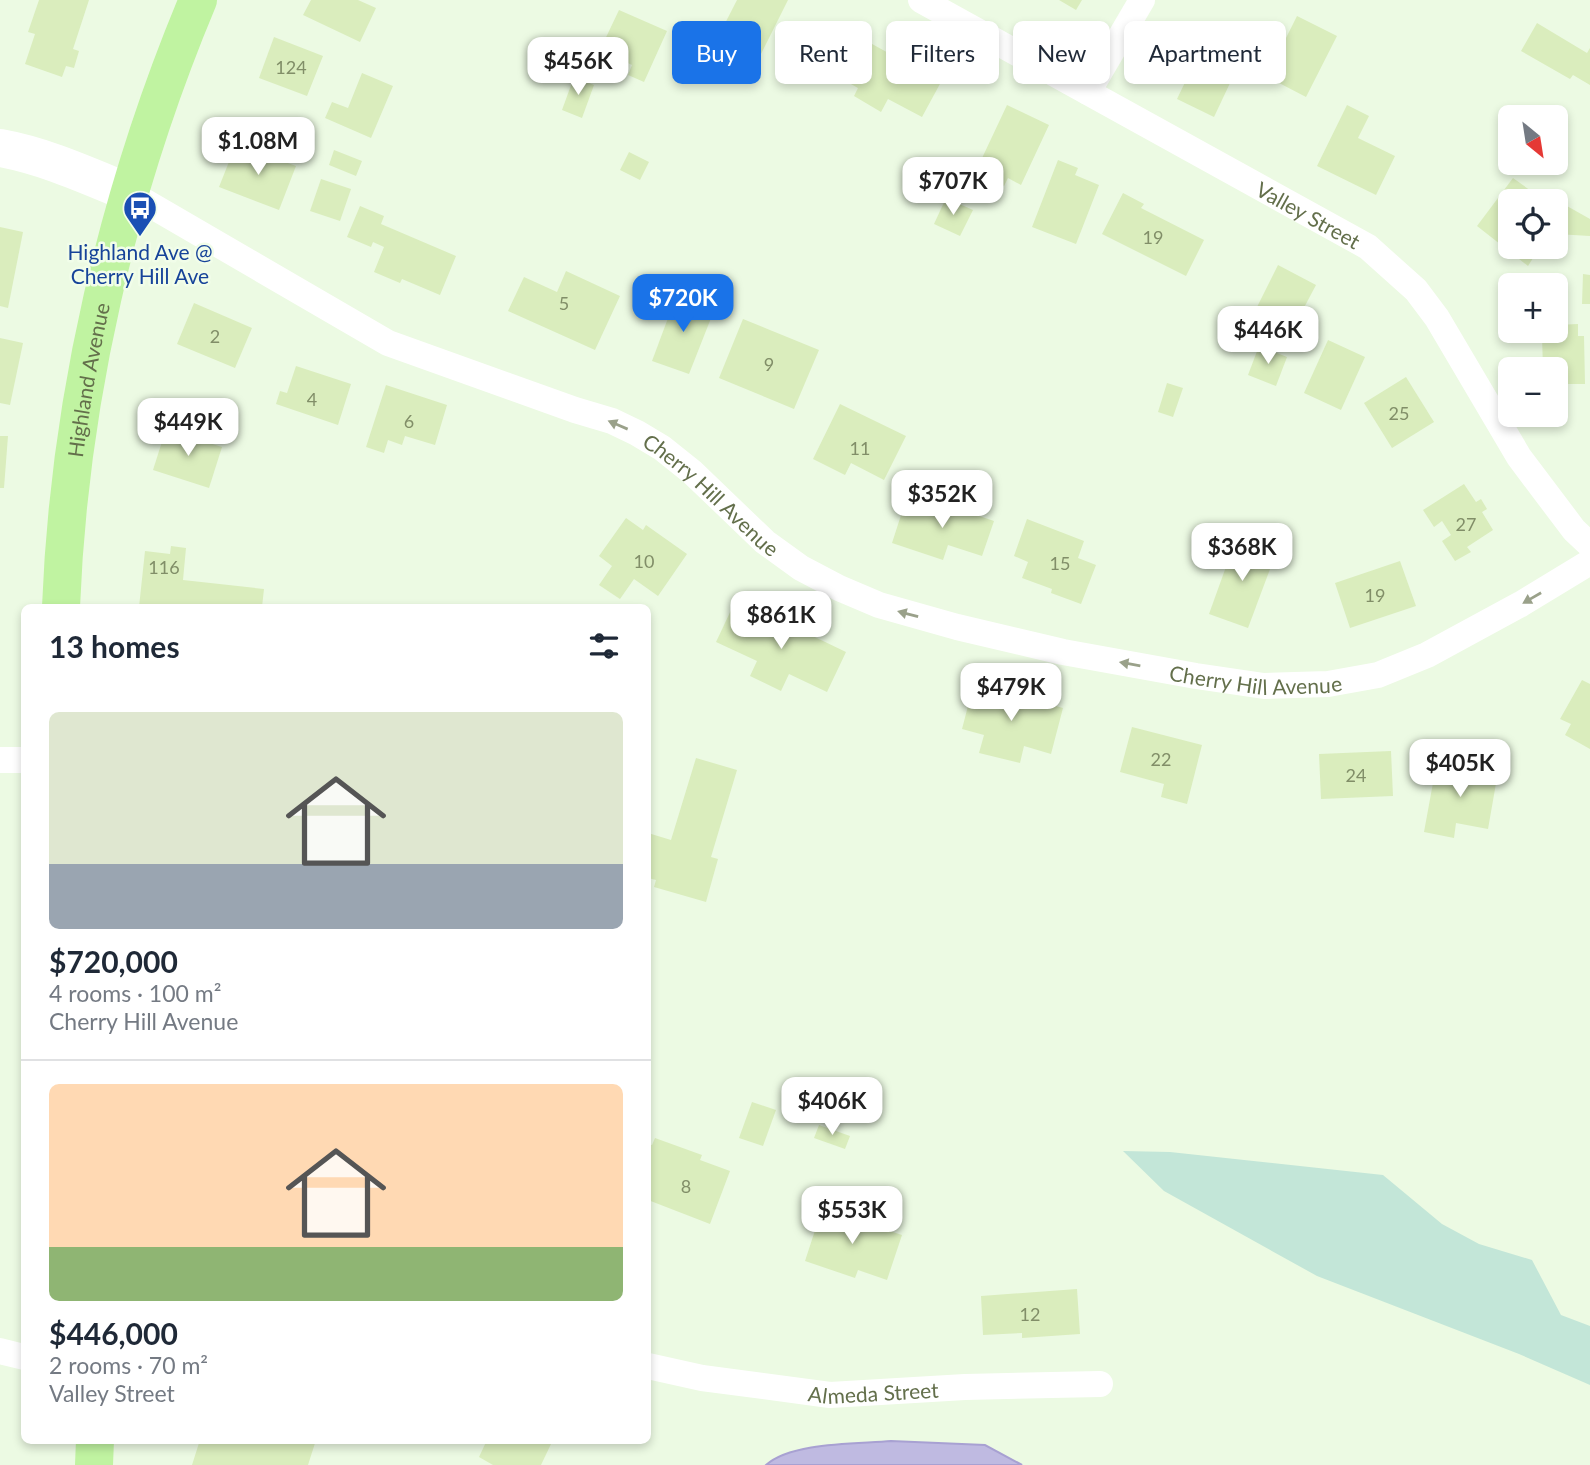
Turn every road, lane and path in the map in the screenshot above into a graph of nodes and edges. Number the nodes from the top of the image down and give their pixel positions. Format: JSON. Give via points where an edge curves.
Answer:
{"nodes":[{"id":1,"x":198,"y":0,"type":"edge"},
{"id":2,"x":921,"y":0,"type":"edge"},
{"id":3,"x":1142,"y":0,"type":"edge"},
{"id":4,"x":1088,"y":92,"type":"junction"},
{"id":5,"x":0,"y":148,"type":"edge"},
{"id":6,"x":130,"y":193,"type":"junction"},
{"id":7,"x":1590,"y":545,"type":"edge"},
{"id":8,"x":1590,"y":562,"type":"edge"},
{"id":9,"x":61,"y":604,"type":"edge"},
{"id":10,"x":0,"y":760,"type":"edge"},
{"id":11,"x":21,"y":760,"type":"edge"},
{"id":12,"x":0,"y":1351,"type":"edge"},
{"id":13,"x":21,"y":1356,"type":"edge"},
{"id":14,"x":651,"y":1367,"type":"edge"},
{"id":15,"x":1100,"y":1384,"type":"dead end"},
{"id":16,"x":95,"y":1444,"type":"edge"},
{"id":17,"x":94,"y":1465,"type":"edge"}],
"edges":[{"from":1,"to":6,"type":"main road","name":"Highland Avenue"},
{"from":2,"to":4,"type":"street","name":"Valley Street"},
{"from":3,"to":4,"type":"street"},
{"from":4,"to":7,"type":"street","name":"Valley Street","via":[[1368,247],[1393,268],[1437,318],[1519,457]]},
{"from":5,"to":6,"type":"street"},
{"from":8,"to":6,"type":"street","name":"Cherry Hill Avenue","one_way":true,"via":[[1427,655],[1378,675],[1328,684],[1264,686],[1196,676],[957,627],[878,606],[801,568],[765,542],[692,472],[637,433],[388,342]]},
{"from":6,"to":9,"type":"main road","name":"Highland Avenue","via":[[89,365],[71,473]]},
{"from":10,"to":11,"type":"street"},
{"from":12,"to":13,"type":"street"},
{"from":14,"to":15,"type":"street","name":"Almeda Street","via":[[830,1395]]},
{"from":16,"to":17,"type":"main road"}]}
